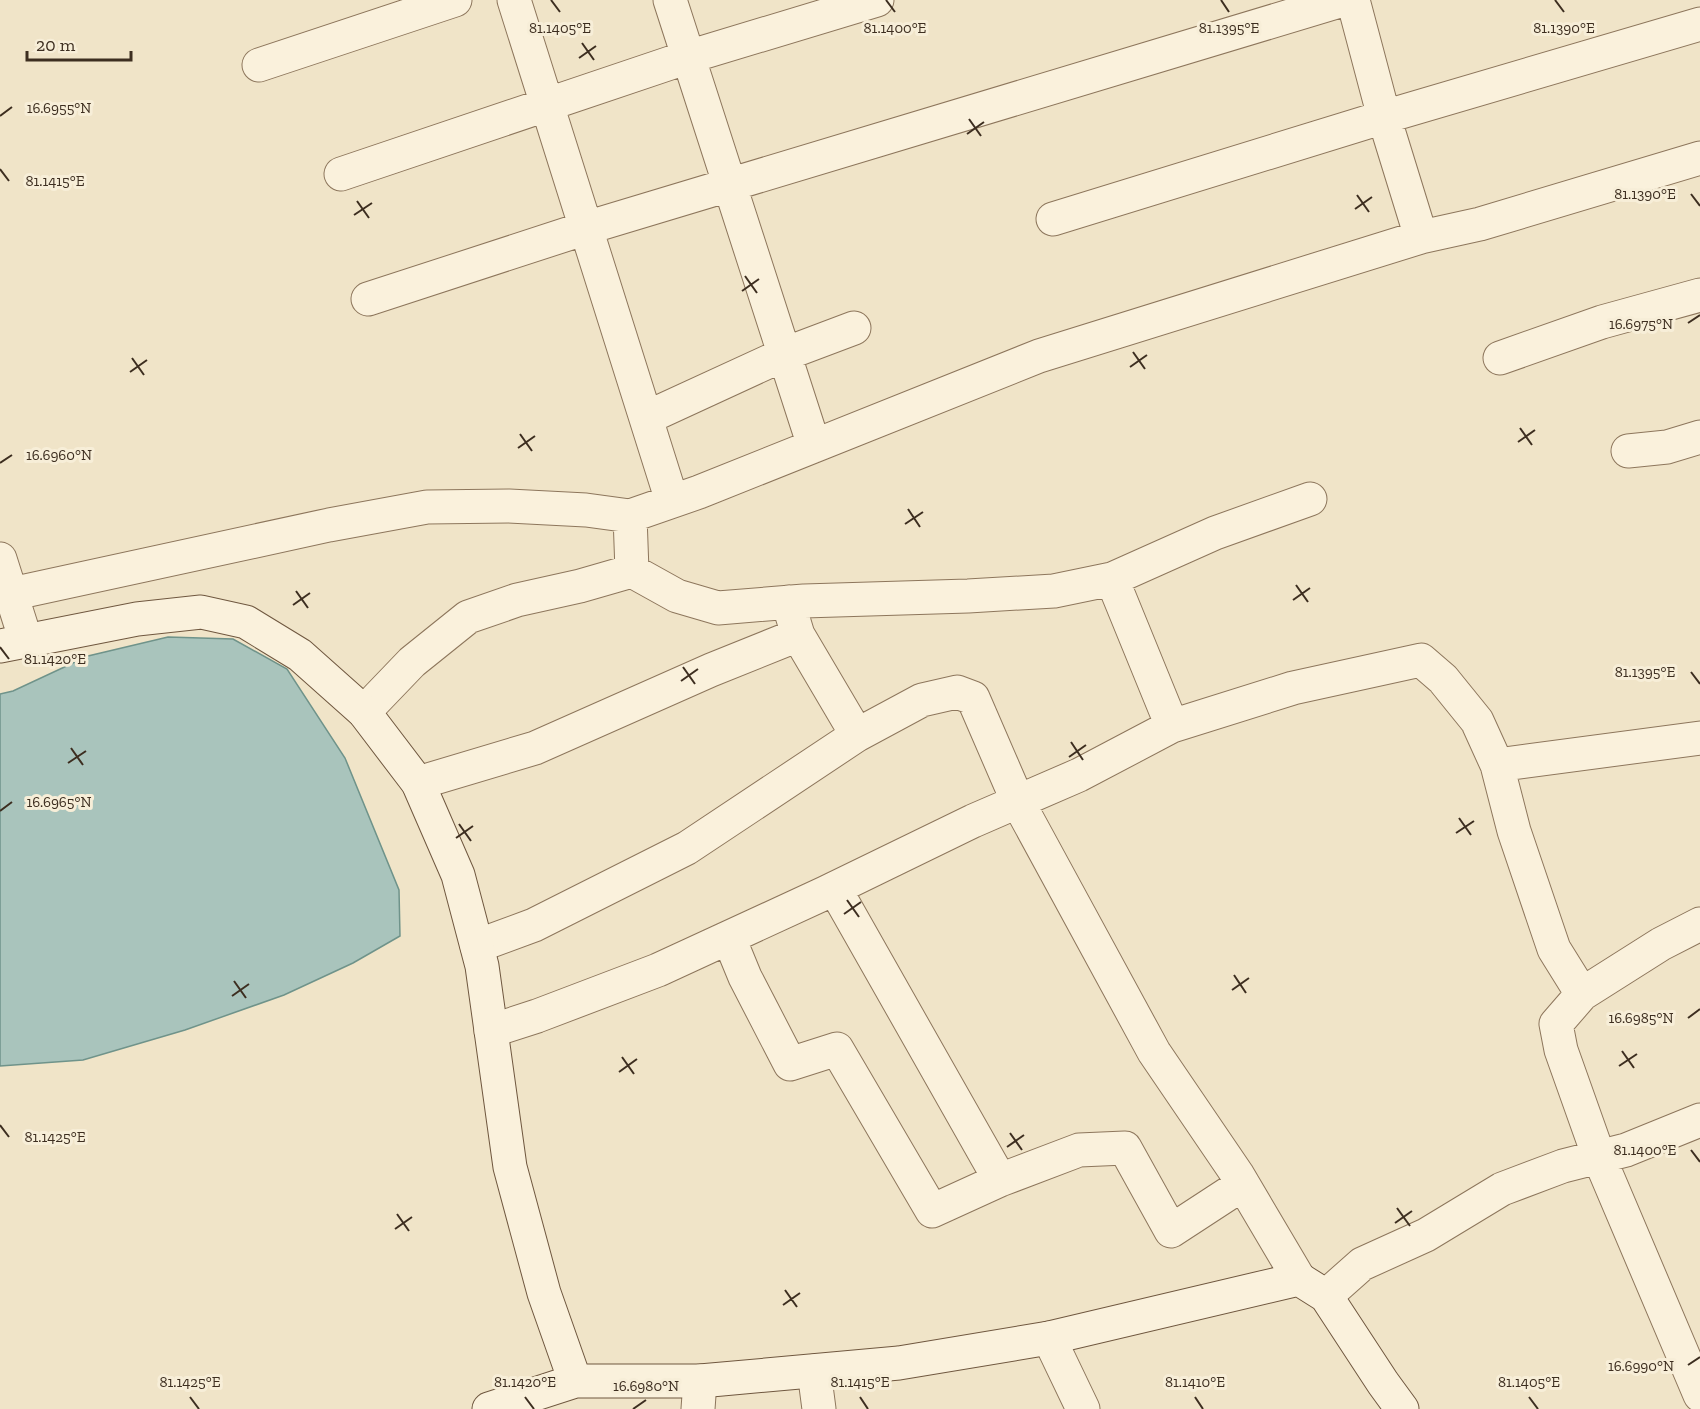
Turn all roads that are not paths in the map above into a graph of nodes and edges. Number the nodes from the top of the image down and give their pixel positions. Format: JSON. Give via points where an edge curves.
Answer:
{"nodes":[{"id":1,"x":455,"y":0,"type":"edge"},
{"id":2,"x":514,"y":0,"type":"edge"},
{"id":3,"x":670,"y":0,"type":"edge"},
{"id":4,"x":877,"y":0,"type":"edge"},
{"id":5,"x":1343,"y":0,"type":"edge"},
{"id":6,"x":1353,"y":0,"type":"edge"},
{"id":7,"x":1700,"y":24,"type":"edge"},
{"id":8,"x":688,"y":57,"type":"junction"},
{"id":9,"x":259,"y":65,"type":"dead end"},
{"id":10,"x":547,"y":103,"type":"junction"},
{"id":11,"x":1384,"y":117,"type":"junction"},
{"id":12,"x":1700,"y":158,"type":"edge"},
{"id":13,"x":341,"y":174,"type":"dead end"},
{"id":14,"x":729,"y":184,"type":"junction"},
{"id":15,"x":1053,"y":219,"type":"dead end"},
{"id":16,"x":586,"y":228,"type":"junction"},
{"id":17,"x":1421,"y":237,"type":"junction"},
{"id":18,"x":1700,"y":295,"type":"edge"},
{"id":19,"x":368,"y":299,"type":"dead end"},
{"id":20,"x":854,"y":327,"type":"dead end"},
{"id":21,"x":785,"y":354,"type":"junction"},
{"id":22,"x":1500,"y":358,"type":"dead end"},
{"id":23,"x":646,"y":418,"type":"junction"},
{"id":24,"x":1700,"y":437,"type":"edge"},
{"id":25,"x":814,"y":446,"type":"junction"},
{"id":26,"x":1628,"y":451,"type":"dead end"},
{"id":27,"x":1310,"y":499,"type":"dead end"},
{"id":28,"x":672,"y":501,"type":"junction"},
{"id":29,"x":630,"y":516,"type":"junction"},
{"id":30,"x":0,"y":559,"type":"edge"},
{"id":31,"x":632,"y":572,"type":"junction"},
{"id":32,"x":1112,"y":579,"type":"junction"},
{"id":33,"x":11,"y":594,"type":"junction"},
{"id":34,"x":788,"y":602,"type":"junction"},
{"id":35,"x":798,"y":635,"type":"junction"},
{"id":36,"x":13,"y":644,"type":"edge"},
{"id":37,"x":364,"y":712,"type":"junction"},
{"id":38,"x":1172,"y":726,"type":"junction"},
{"id":39,"x":857,"y":735,"type":"junction"},
{"id":40,"x":1700,"y":738,"type":"edge"},
{"id":41,"x":1497,"y":765,"type":"junction"},
{"id":42,"x":418,"y":783,"type":"junction"},
{"id":43,"x":1018,"y":802,"type":"junction"},
{"id":44,"x":835,"y":889,"type":"junction"},
{"id":45,"x":1700,"y":924,"type":"edge"},
{"id":46,"x":729,"y":938,"type":"junction"},
{"id":47,"x":477,"y":946,"type":"junction"},
{"id":48,"x":1582,"y":994,"type":"junction"},
{"id":49,"x":491,"y":1031,"type":"junction"},
{"id":50,"x":1700,"y":1120,"type":"edge"},
{"id":51,"x":1599,"y":1157,"type":"junction"},
{"id":52,"x":1000,"y":1180,"type":"junction"},
{"id":53,"x":1243,"y":1184,"type":"junction"},
{"id":54,"x":1312,"y":1288,"type":"junction"},
{"id":55,"x":1049,"y":1338,"type":"junction"},
{"id":56,"x":814,"y":1371,"type":"junction"},
{"id":57,"x":575,"y":1381,"type":"junction"},
{"id":58,"x":699,"y":1395,"type":"edge"},
{"id":59,"x":1700,"y":1395,"type":"edge"},
{"id":60,"x":489,"y":1409,"type":"edge"},
{"id":61,"x":819,"y":1409,"type":"edge"},
{"id":62,"x":1083,"y":1409,"type":"edge"},
{"id":63,"x":1402,"y":1409,"type":"edge"}],
"edges":[{"from":1,"to":9,"type":"street"},
{"from":2,"to":10,"type":"street"},
{"from":3,"to":8,"type":"street"},
{"from":4,"to":8,"type":"street"},
{"from":5,"to":14,"type":"street"},
{"from":6,"to":11,"type":"street"},
{"from":7,"to":11,"type":"street"},
{"from":8,"to":10,"type":"street"},
{"from":8,"to":14,"type":"street"},
{"from":10,"to":13,"type":"street"},
{"from":10,"to":16,"type":"street"},
{"from":11,"to":15,"type":"street"},
{"from":11,"to":17,"type":"street"},
{"from":12,"to":17,"type":"street","via":[[1480,224]]},
{"from":14,"to":16,"type":"street"},
{"from":14,"to":21,"type":"street"},
{"from":16,"to":19,"type":"street"},
{"from":16,"to":23,"type":"street"},
{"from":17,"to":25,"type":"street","via":[[1038,356]]},
{"from":18,"to":22,"type":"street","via":[[1602,322]]},
{"from":20,"to":21,"type":"street"},
{"from":21,"to":23,"type":"street"},
{"from":21,"to":25,"type":"street"},
{"from":23,"to":28,"type":"street"},
{"from":24,"to":26,"type":"street","via":[[1667,447]]},
{"from":25,"to":28,"type":"street"},
{"from":27,"to":32,"type":"street","via":[[1215,533]]},
{"from":28,"to":29,"type":"street"},
{"from":29,"to":31,"type":"street"},
{"from":29,"to":33,"type":"street","via":[[520,506],[427,507]]},
{"from":30,"to":33,"type":"street"},
{"from":31,"to":34,"type":"street","via":[[677,596],[717,608]]},
{"from":31,"to":37,"type":"street","via":[[516,600],[468,617],[412,662]]},
{"from":32,"to":34,"type":"street","via":[[1054,591]]},
{"from":32,"to":38,"type":"street"},
{"from":33,"to":36,"type":"street"},
{"from":34,"to":35,"type":"street"},
{"from":35,"to":39,"type":"street"},
{"from":35,"to":42,"type":"street","via":[[535,748]]},
{"from":36,"to":37,"type":"street","via":[[137,619],[201,612],[246,622],[300,655]]},
{"from":37,"to":42,"type":"street"},
{"from":38,"to":41,"type":"street","via":[[1293,688],[1421,660],[1443,679],[1477,721]]},
{"from":38,"to":43,"type":"street"},
{"from":39,"to":43,"type":"street","via":[[922,700],[957,692],[973,698]]},
{"from":39,"to":47,"type":"street","via":[[687,849],[534,925]]},
{"from":40,"to":41,"type":"street"},
{"from":41,"to":48,"type":"street","via":[[1514,831],[1554,950]]},
{"from":42,"to":47,"type":"street","via":[[458,875]]},
{"from":43,"to":44,"type":"street"},
{"from":43,"to":53,"type":"street","via":[[1154,1052]]},
{"from":44,"to":46,"type":"street"},
{"from":44,"to":52,"type":"street"},
{"from":45,"to":48,"type":"street"},
{"from":46,"to":49,"type":"street","via":[[658,970]]},
{"from":46,"to":52,"type":"street","via":[[790,1064],[837,1049],[932,1211]]},
{"from":47,"to":49,"type":"street"},
{"from":48,"to":51,"type":"street","via":[[1556,1024],[1561,1050]]},
{"from":49,"to":57,"type":"street","via":[[510,1167],[544,1293]]},
{"from":50,"to":51,"type":"street"},
{"from":51,"to":54,"type":"street","via":[[1502,1189],[1426,1235]]},
{"from":51,"to":59,"type":"street"},
{"from":52,"to":53,"type":"street","via":[[1079,1150],[1125,1148],[1171,1231]]},
{"from":53,"to":54,"type":"street"},
{"from":54,"to":55,"type":"street"},
{"from":54,"to":63,"type":"street"},
{"from":55,"to":56,"type":"street","via":[[899,1363]]},
{"from":55,"to":62,"type":"street"},
{"from":56,"to":58,"type":"street"},
{"from":56,"to":61,"type":"street"},
{"from":57,"to":58,"type":"street"},
{"from":57,"to":60,"type":"street"}]}
